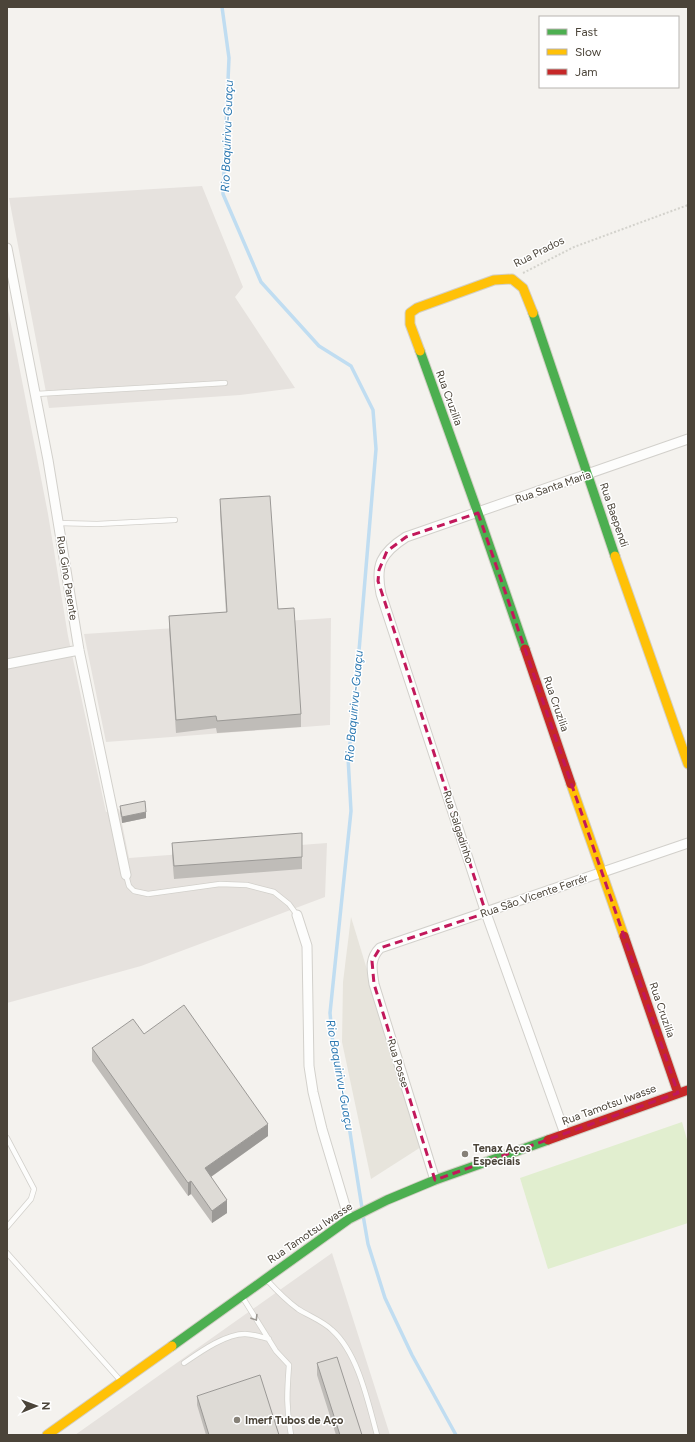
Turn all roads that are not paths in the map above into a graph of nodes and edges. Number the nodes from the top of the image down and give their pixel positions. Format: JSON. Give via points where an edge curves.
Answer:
{"nodes":[{"id":1,"x":7,"y":248,"type":"edge"},
{"id":2,"x":8,"y":261,"type":"edge"},
{"id":3,"x":512,"y":279,"type":"joint"},
{"id":4,"x":410,"y":324,"type":"joint"},
{"id":5,"x":225,"y":383,"type":"dead end"},
{"id":6,"x":36,"y":394,"type":"junction"},
{"id":7,"x":688,"y":439,"type":"edge"},
{"id":8,"x":587,"y":475,"type":"junction"},
{"id":9,"x":478,"y":513,"type":"junction"},
{"id":10,"x":176,"y":520,"type":"dead end"},
{"id":11,"x":58,"y":523,"type":"junction"},
{"id":12,"x":417,"y":534,"type":"joint"},
{"id":13,"x":79,"y":650,"type":"junction"},
{"id":14,"x":7,"y":664,"type":"edge"},
{"id":15,"x":688,"y":764,"type":"edge"},
{"id":16,"x":688,"y":843,"type":"edge"},
{"id":17,"x":602,"y":873,"type":"junction"},
{"id":18,"x":126,"y":875,"type":"joint"},
{"id":19,"x":486,"y":913,"type":"junction"},
{"id":20,"x":297,"y":916,"type":"joint"},
{"id":21,"x":380,"y":948,"type":"joint"},
{"id":22,"x":688,"y":1090,"type":"edge"},
{"id":23,"x":678,"y":1093,"type":"junction"},
{"id":24,"x":565,"y":1134,"type":"junction"},
{"id":25,"x":7,"y":1138,"type":"edge"},
{"id":26,"x":435,"y":1180,"type":"junction"},
{"id":27,"x":351,"y":1218,"type":"junction"},
{"id":28,"x":7,"y":1227,"type":"edge"},
{"id":29,"x":7,"y":1253,"type":"edge"},
{"id":30,"x":266,"y":1279,"type":"junction"},
{"id":31,"x":242,"y":1296,"type":"junction"},
{"id":32,"x":269,"y":1339,"type":"junction"},
{"id":33,"x":184,"y":1363,"type":"dead end"},
{"id":34,"x":121,"y":1382,"type":"junction"},
{"id":35,"x":60,"y":1426,"type":"junction"},
{"id":36,"x":47,"y":1435,"type":"edge"},
{"id":37,"x":63,"y":1435,"type":"edge"},
{"id":38,"x":291,"y":1435,"type":"edge"},
{"id":39,"x":377,"y":1435,"type":"edge"}],
"edges":[{"from":1,"to":2,"type":"street","name":"Rua Gino Parente"},
{"from":2,"to":6,"type":"street","name":"Rua Gino Parente"},
{"from":3,"to":4,"type":"street","name":"Rua Prados","via":[[494,280],[418,308],[410,313]]},
{"from":3,"to":8,"type":"street","name":"Rua Baependi","via":[[523,288],[530,303]]},
{"from":4,"to":9,"type":"street","name":"Rua Cruzilia"},
{"from":5,"to":6,"type":"lane"},
{"from":6,"to":11,"type":"street","name":"Rua Gino Parente"},
{"from":7,"to":8,"type":"street","name":"Rua Santa Maria"},
{"from":8,"to":9,"type":"street","name":"Rua Santa Maria"},
{"from":8,"to":15,"type":"street","name":"Rua Baependi"},
{"from":9,"to":12,"type":"street","name":"Rua Santa Maria"},
{"from":9,"to":17,"type":"street","name":"Rua Cruzilia"},
{"from":10,"to":11,"type":"lane"},
{"from":11,"to":13,"type":"street","name":"Rua Gino Parente"},
{"from":12,"to":19,"type":"street","name":"Rua Salgadinho","via":[[406,537],[387,551],[379,570],[378,581]]},
{"from":13,"to":14,"type":"street"},
{"from":13,"to":18,"type":"street","name":"Rua Gino Parente"},
{"from":16,"to":17,"type":"street","name":"Rua São Vicente Ferrér"},
{"from":17,"to":19,"type":"street","name":"Rua São Vicente Ferrér"},
{"from":17,"to":23,"type":"street","name":"Rua Cruzilia"},
{"from":18,"to":20,"type":"lane","name":"Rua Gino Parente","via":[[129,886],[134,891],[148,894],[220,884],[247,885],[274,892],[289,904]]},
{"from":19,"to":21,"type":"street","name":"Rua São Vicente Ferrér"},
{"from":19,"to":24,"type":"street","name":"Rua Salgadinho"},
{"from":20,"to":27,"type":"street","via":[[307,946],[309,1066],[313,1092],[322,1129]]},
{"from":21,"to":26,"type":"street","name":"Rua Posse","via":[[372,961],[374,984]]},
{"from":22,"to":23,"type":"street","name":"Rua Tamotsu Iwasse"},
{"from":23,"to":24,"type":"street","name":"Rua Tamotsu Iwasse"},
{"from":24,"to":26,"type":"street","name":"Rua Tamotsu Iwasse"},
{"from":25,"to":28,"type":"lane","via":[[34,1188],[31,1199]]},
{"from":26,"to":27,"type":"street","name":"Rua Tamotsu Iwasse"},
{"from":27,"to":30,"type":"street","name":"Rua Tamotsu Iwasse"},
{"from":29,"to":34,"type":"lane"},
{"from":30,"to":31,"type":"street","name":"Rua Tamotsu Iwasse"},
{"from":30,"to":39,"type":"lane","via":[[286,1300],[331,1329],[342,1340],[350,1352],[364,1390]]},
{"from":31,"to":32,"type":"lane","one_way":true},
{"from":31,"to":34,"type":"street","name":"Rua Tamotsu Iwasse"},
{"from":32,"to":33,"type":"lane","via":[[237,1334],[212,1345]]},
{"from":32,"to":38,"type":"lane","via":[[288,1365],[286,1397]]},
{"from":34,"to":35,"type":"street","name":"Rua Tamotsu Iwasse"},
{"from":35,"to":36,"type":"street","name":"Rua Tamotsu Iwasse"},
{"from":35,"to":37,"type":"street"}]}
